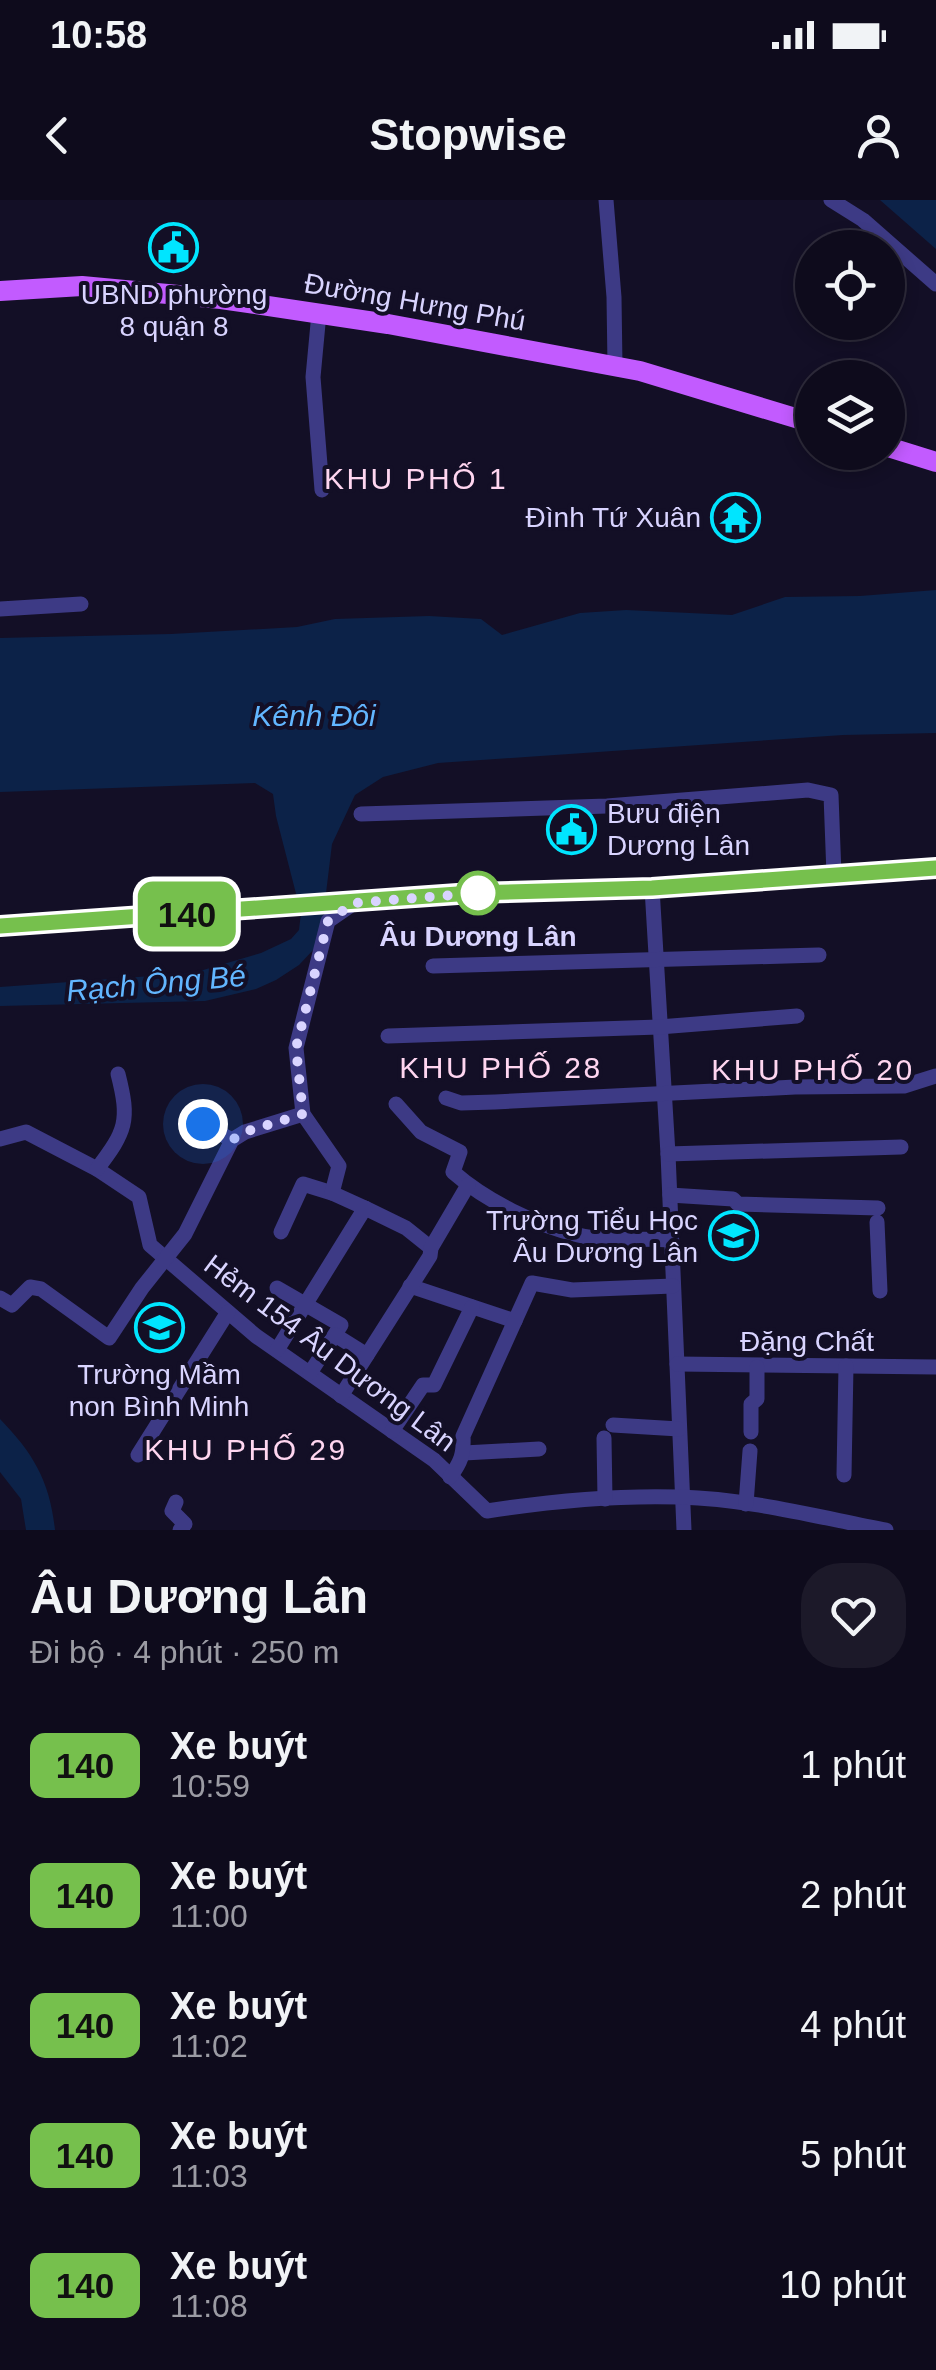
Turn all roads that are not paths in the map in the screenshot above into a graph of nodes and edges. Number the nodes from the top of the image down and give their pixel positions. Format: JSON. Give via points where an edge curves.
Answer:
{"nodes":[{"id":1,"x":606,"y":200,"type":"edge"},
{"id":2,"x":831,"y":200,"type":"edge"},
{"id":3,"x":936,"y":284,"type":"edge"},
{"id":4,"x":0,"y":291,"type":"edge"},
{"id":5,"x":318,"y":313,"type":"junction"},
{"id":6,"x":615,"y":366,"type":"junction"},
{"id":7,"x":795,"y":418,"type":"edge"},
{"id":8,"x":905,"y":452,"type":"edge"},
{"id":9,"x":936,"y":462,"type":"edge"},
{"id":10,"x":322,"y":490,"type":"dead end"},
{"id":11,"x":81,"y":604,"type":"dead end"},
{"id":12,"x":0,"y":609,"type":"edge"},
{"id":13,"x":361,"y":814,"type":"dead end"},
{"id":14,"x":936,"y":868,"type":"edge"},
{"id":15,"x":834,"y":875,"type":"junction"},
{"id":16,"x":652,"y":888,"type":"junction"},
{"id":17,"x":345,"y":903,"type":"junction"},
{"id":18,"x":0,"y":926,"type":"edge"},
{"id":19,"x":819,"y":955,"type":"dead end"},
{"id":20,"x":655,"y":958,"type":"junction"},
{"id":21,"x":434,"y":966,"type":"dead end"},
{"id":22,"x":796,"y":1016,"type":"dead end"},
{"id":23,"x":659,"y":1027,"type":"junction"},
{"id":24,"x":388,"y":1036,"type":"dead end"},
{"id":25,"x":118,"y":1074,"type":"dead end"},
{"id":26,"x":936,"y":1076,"type":"edge"},
{"id":27,"x":662,"y":1093,"type":"junction"},
{"id":28,"x":446,"y":1098,"type":"dead end"},
{"id":29,"x":396,"y":1104,"type":"dead end"},
{"id":30,"x":303,"y":1114,"type":"junction"},
{"id":31,"x":203,"y":1124,"type":"dead end"},
{"id":32,"x":0,"y":1139,"type":"edge"},
{"id":33,"x":232,"y":1140,"type":"junction"},
{"id":34,"x":901,"y":1148,"type":"dead end"},
{"id":35,"x":668,"y":1154,"type":"junction"},
{"id":36,"x":98,"y":1169,"type":"junction"},
{"id":37,"x":468,"y":1185,"type":"junction"},
{"id":38,"x":332,"y":1192,"type":"junction"},
{"id":39,"x":670,"y":1194,"type":"junction"},
{"id":40,"x":365,"y":1208,"type":"junction"},
{"id":41,"x":280,"y":1232,"type":"dead end"},
{"id":42,"x":671,"y":1240,"type":"junction"},
{"id":43,"x":430,"y":1248,"type":"junction"},
{"id":44,"x":165,"y":1258,"type":"junction"},
{"id":45,"x":410,"y":1286,"type":"junction"},
{"id":46,"x":673,"y":1286,"type":"junction"},
{"id":47,"x":277,"y":1288,"type":"dead end"},
{"id":48,"x":880,"y":1291,"type":"dead end"},
{"id":49,"x":0,"y":1298,"type":"edge"},
{"id":50,"x":306,"y":1303,"type":"junction"},
{"id":51,"x":472,"y":1307,"type":"junction"},
{"id":52,"x":228,"y":1312,"type":"junction"},
{"id":53,"x":515,"y":1321,"type":"junction"},
{"id":54,"x":335,"y":1335,"type":"junction"},
{"id":55,"x":277,"y":1350,"type":"junction"},
{"id":56,"x":367,"y":1355,"type":"junction"},
{"id":57,"x":676,"y":1364,"type":"junction"},
{"id":58,"x":757,"y":1366,"type":"junction"},
{"id":59,"x":846,"y":1366,"type":"junction"},
{"id":60,"x":936,"y":1367,"type":"edge"},
{"id":61,"x":310,"y":1374,"type":"junction"},
{"id":62,"x":341,"y":1396,"type":"junction"},
{"id":63,"x":679,"y":1429,"type":"junction"},
{"id":64,"x":392,"y":1431,"type":"junction"},
{"id":65,"x":751,"y":1432,"type":"dead end"},
{"id":66,"x":540,"y":1449,"type":"dead end"},
{"id":67,"x":750,"y":1452,"type":"dead end"},
{"id":68,"x":464,"y":1453,"type":"junction"},
{"id":69,"x":138,"y":1455,"type":"dead end"},
{"id":70,"x":844,"y":1475,"type":"dead end"},
{"id":71,"x":450,"y":1476,"type":"junction"},
{"id":72,"x":682,"y":1497,"type":"junction"},
{"id":73,"x":605,"y":1499,"type":"junction"},
{"id":74,"x":176,"y":1502,"type":"dead end"},
{"id":75,"x":746,"y":1504,"type":"junction"},
{"id":76,"x":180,"y":1530,"type":"edge"},
{"id":77,"x":684,"y":1530,"type":"edge"},
{"id":78,"x":886,"y":1530,"type":"edge"}],
"edges":[{"from":1,"to":6,"type":"street"},
{"from":2,"to":3,"type":"street"},
{"from":4,"to":5,"type":"main road","name":"Đường Hưng Phú","via":[[82,286]]},
{"from":5,"to":6,"type":"main road","name":"Đường Hưng Phú"},
{"from":5,"to":10,"type":"street","via":[[312,377]]},
{"from":6,"to":7,"type":"main road","name":"Đường Hưng Phú"},
{"from":8,"to":9,"type":"main road"},
{"from":11,"to":12,"type":"street"},
{"from":13,"to":15,"type":"street","via":[[808,790],[831,795]]},
{"from":14,"to":15,"type":"main road"},
{"from":15,"to":16,"type":"main road"},
{"from":16,"to":17,"type":"main road"},
{"from":16,"to":20,"type":"street"},
{"from":17,"to":18,"type":"main road"},
{"from":17,"to":30,"type":"street","via":[[328,921],[296,1048]]},
{"from":19,"to":20,"type":"street"},
{"from":20,"to":21,"type":"street"},
{"from":20,"to":23,"type":"street"},
{"from":22,"to":23,"type":"street"},
{"from":23,"to":24,"type":"street"},
{"from":23,"to":27,"type":"street"},
{"from":25,"to":36,"type":"street","via":[[127,1120]]},
{"from":26,"to":27,"type":"street","via":[[904,1086]]},
{"from":27,"to":28,"type":"street","via":[[461,1103]]},
{"from":27,"to":35,"type":"street"},
{"from":29,"to":37,"type":"street","via":[[421,1132],[460,1152],[453,1172]]},
{"from":30,"to":33,"type":"street"},
{"from":30,"to":38,"type":"street","via":[[339,1166]]},
{"from":31,"to":33,"type":"street"},
{"from":32,"to":36,"type":"street","name":"Hẻm 154 Âu Dương Lân","via":[[26,1132]]},
{"from":33,"to":44,"type":"street","via":[[186,1234]]},
{"from":34,"to":35,"type":"street"},
{"from":35,"to":39,"type":"street"},
{"from":36,"to":44,"type":"street","name":"Hẻm 154 Âu Dương Lân","via":[[139,1197],[150,1246]]},
{"from":37,"to":42,"type":"street","via":[[580,1236]]},
{"from":37,"to":43,"type":"street"},
{"from":38,"to":40,"type":"street"},
{"from":38,"to":41,"type":"street","via":[[303,1184]]},
{"from":39,"to":42,"type":"street"},
{"from":39,"to":48,"type":"street","via":[[878,1215]]},
{"from":40,"to":43,"type":"street"},
{"from":40,"to":50,"type":"street"},
{"from":42,"to":46,"type":"street"},
{"from":43,"to":45,"type":"street"},
{"from":44,"to":49,"type":"street","via":[[109,1338],[41,1290],[30,1287],[12,1305]]},
{"from":44,"to":52,"type":"street","name":"Hẻm 154 Âu Dương Lân"},
{"from":45,"to":51,"type":"street"},
{"from":45,"to":56,"type":"street"},
{"from":46,"to":53,"type":"street","via":[[572,1290],[532,1282]]},
{"from":46,"to":57,"type":"street"},
{"from":47,"to":50,"type":"street"},
{"from":50,"to":54,"type":"street","via":[[341,1325]]},
{"from":50,"to":55,"type":"street"},
{"from":51,"to":53,"type":"street"},
{"from":51,"to":64,"type":"street","via":[[434,1385],[423,1385]]},
{"from":52,"to":55,"type":"street","name":"Hẻm 154 Âu Dương Lân"},
{"from":52,"to":69,"type":"street"},
{"from":53,"to":68,"type":"street","via":[[463,1436]]},
{"from":54,"to":56,"type":"street"},
{"from":54,"to":61,"type":"street"},
{"from":55,"to":61,"type":"street","name":"Hẻm 154 Âu Dương Lân"},
{"from":56,"to":62,"type":"street"},
{"from":57,"to":58,"type":"street","name":"Đặng Chất"},
{"from":57,"to":63,"type":"street"},
{"from":58,"to":59,"type":"street","name":"Đặng Chất"},
{"from":58,"to":65,"type":"street"},
{"from":59,"to":60,"type":"street","name":"Đặng Chất"},
{"from":59,"to":70,"type":"street"},
{"from":61,"to":62,"type":"street","name":"Hẻm 154 Âu Dương Lân"},
{"from":62,"to":64,"type":"street","name":"Hẻm 154 Âu Dương Lân"},
{"from":63,"to":72,"type":"street"},
{"from":63,"to":73,"type":"street","via":[[609,1432]]},
{"from":64,"to":71,"type":"street","name":"Hẻm 154 Âu Dương Lân"},
{"from":66,"to":68,"type":"street"},
{"from":67,"to":75,"type":"street"},
{"from":68,"to":71,"type":"street"},
{"from":71,"to":73,"type":"street","name":"Hẻm 154 Âu Dương Lân","via":[[487,1511]]},
{"from":72,"to":73,"type":"street","name":"Hẻm 154 Âu Dương Lân"},
{"from":72,"to":75,"type":"street","name":"Hẻm 154 Âu Dương Lân"},
{"from":72,"to":77,"type":"street"},
{"from":74,"to":76,"type":"street","via":[[172,1511],[186,1524]]},
{"from":75,"to":78,"type":"street","name":"Hẻm 154 Âu Dương Lân"}]}
